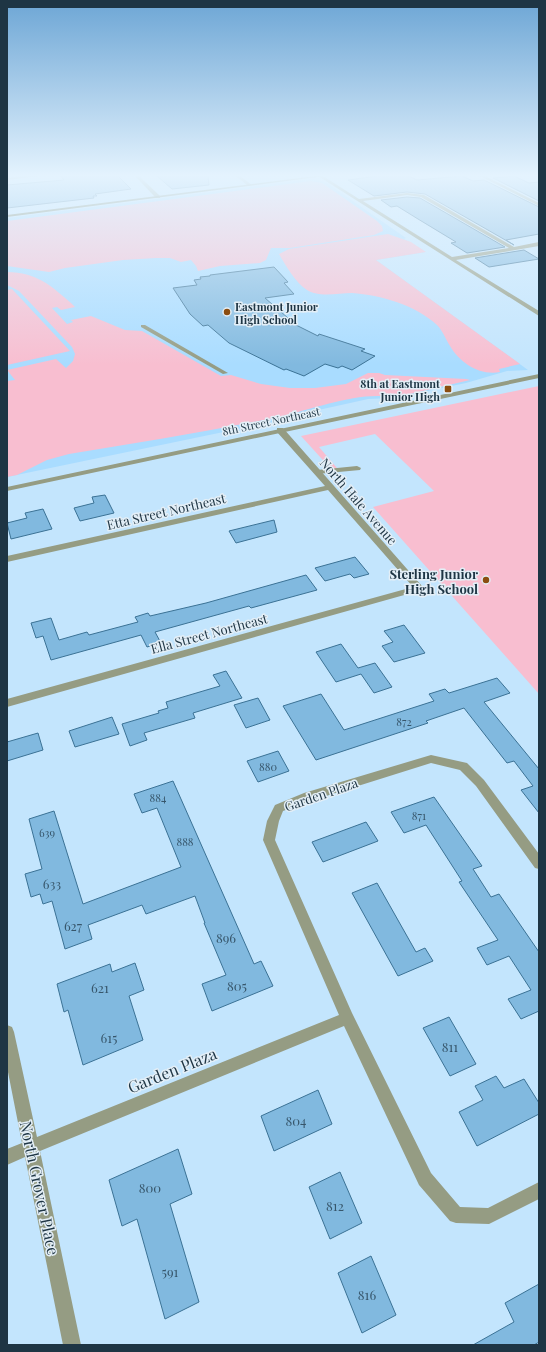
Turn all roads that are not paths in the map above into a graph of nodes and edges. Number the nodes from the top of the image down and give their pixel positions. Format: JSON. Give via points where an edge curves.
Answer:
{"nodes":[{"id":1,"x":420,"y":239,"type":"edge"},
{"id":2,"x":497,"y":239,"type":"edge"},
{"id":3,"x":539,"y":244,"type":"edge"},
{"id":4,"x":513,"y":248,"type":"junction"},
{"id":5,"x":451,"y":259,"type":"junction"},
{"id":6,"x":539,"y":314,"type":"edge"},
{"id":7,"x":143,"y":326,"type":"dead end"},
{"id":8,"x":225,"y":373,"type":"dead end"},
{"id":9,"x":539,"y":376,"type":"edge"},
{"id":10,"x":280,"y":430,"type":"junction"},
{"id":11,"x":357,"y":468,"type":"dead end"},
{"id":12,"x":317,"y":472,"type":"junction"},
{"id":13,"x":330,"y":487,"type":"junction"},
{"id":14,"x":7,"y":489,"type":"edge"},
{"id":15,"x":7,"y":559,"type":"edge"},
{"id":16,"x":419,"y":588,"type":"joint"},
{"id":17,"x":7,"y":702,"type":"edge"},
{"id":18,"x":539,"y":864,"type":"edge"},
{"id":19,"x":347,"y":1018,"type":"junction"},
{"id":20,"x":7,"y":1032,"type":"edge"},
{"id":21,"x":32,"y":1147,"type":"junction"},
{"id":22,"x":7,"y":1157,"type":"edge"},
{"id":23,"x":539,"y":1190,"type":"edge"},
{"id":24,"x":72,"y":1345,"type":"edge"}],
"edges":[{"from":1,"to":5,"type":"street"},
{"from":2,"to":4,"type":"street"},
{"from":3,"to":4,"type":"street"},
{"from":4,"to":5,"type":"street"},
{"from":5,"to":6,"type":"street"},
{"from":7,"to":8,"type":"street"},
{"from":9,"to":10,"type":"street","name":"8th Street Northeast"},
{"from":10,"to":12,"type":"street","name":"North Hale Avenue"},
{"from":10,"to":14,"type":"street","name":"8th Street Northeast"},
{"from":11,"to":12,"type":"street"},
{"from":12,"to":13,"type":"street","name":"North Hale Avenue"},
{"from":13,"to":15,"type":"street","name":"Etta Street Northeast"},
{"from":13,"to":16,"type":"street","name":"North Hale Avenue"},
{"from":16,"to":17,"type":"street","name":"Ella Street Northeast"},
{"from":18,"to":19,"type":"street","name":"Garden Plaza","via":[[480,783],[463,766],[431,759],[279,808],[269,840]]},
{"from":19,"to":21,"type":"street","name":"Garden Plaza"},
{"from":19,"to":23,"type":"street","name":"Garden Plaza","via":[[425,1179],[456,1215],[489,1216]]},
{"from":20,"to":21,"type":"street","name":"North Grover Place"},
{"from":21,"to":22,"type":"street","name":"Garden Plaza"},
{"from":21,"to":24,"type":"street","name":"North Grover Place"}]}
